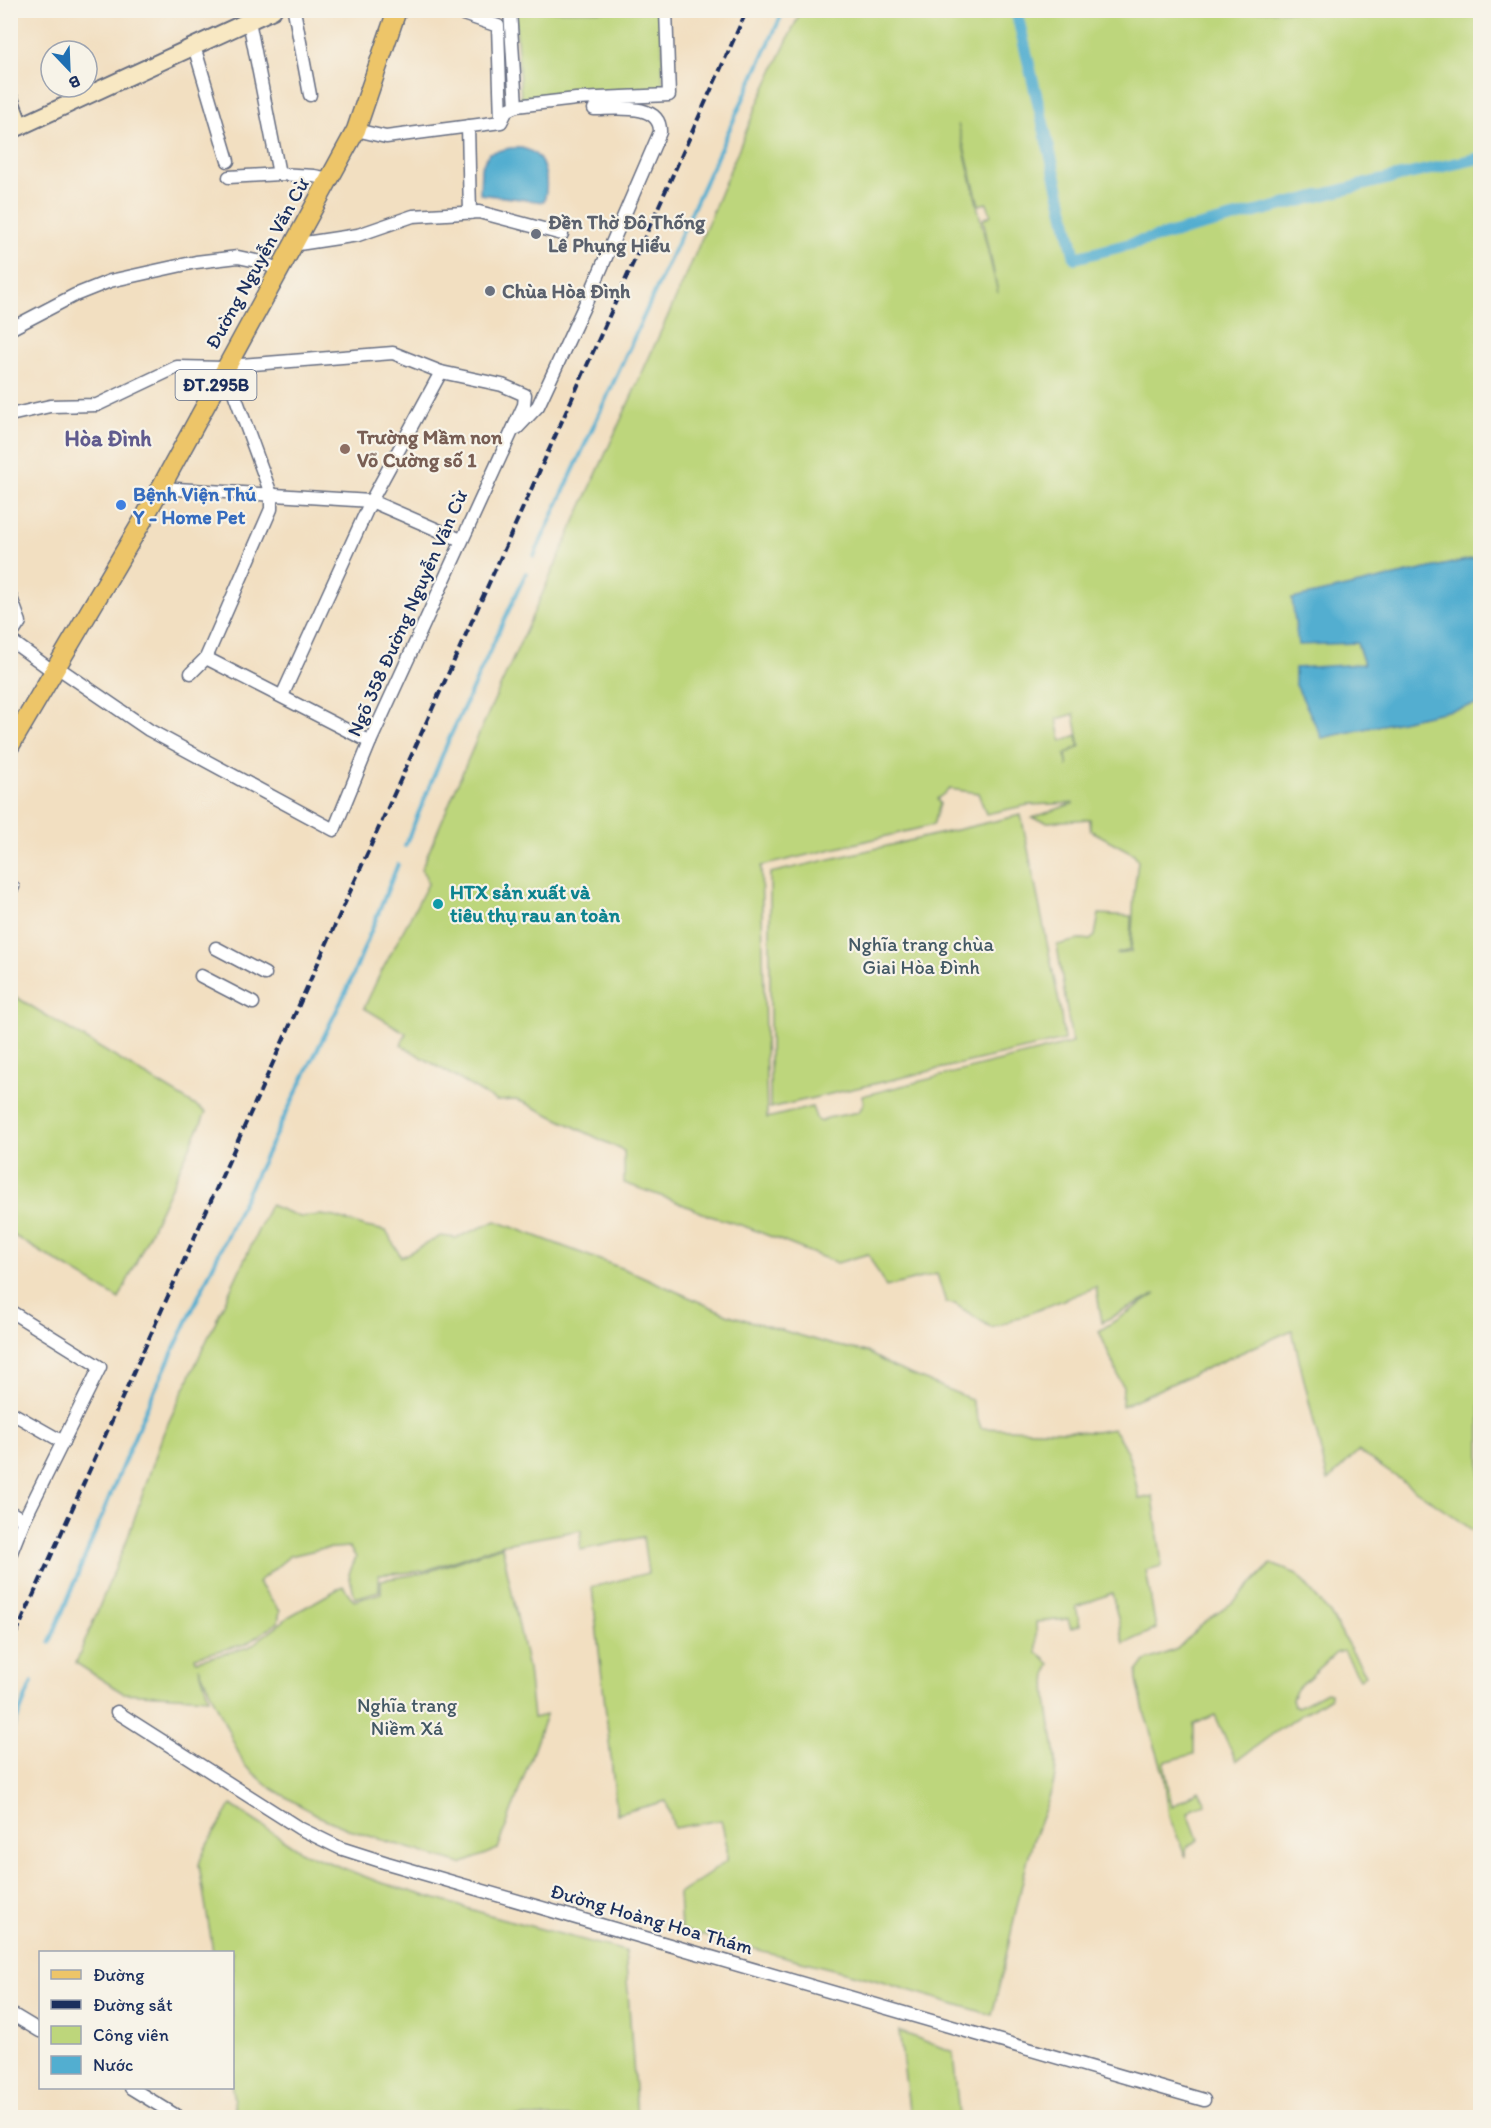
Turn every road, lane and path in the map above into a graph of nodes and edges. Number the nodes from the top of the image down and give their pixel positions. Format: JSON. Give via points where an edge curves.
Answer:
{"nodes":[{"id":1,"x":273,"y":10,"type":"edge"},
{"id":2,"x":294,"y":10,"type":"edge"},
{"id":3,"x":397,"y":10,"type":"edge"},
{"id":4,"x":458,"y":10,"type":"edge"},
{"id":5,"x":510,"y":10,"type":"edge"},
{"id":6,"x":666,"y":10,"type":"edge"},
{"id":7,"x":249,"y":21,"type":"junction"},
{"id":8,"x":194,"y":46,"type":"junction"},
{"id":9,"x":310,"y":95,"type":"dead end"},
{"id":10,"x":10,"y":100,"type":"edge"},
{"id":11,"x":516,"y":106,"type":"junction"},
{"id":12,"x":594,"y":109,"type":"dead end"},
{"id":13,"x":501,"y":122,"type":"junction"},
{"id":14,"x":468,"y":126,"type":"junction"},
{"id":15,"x":15,"y":128,"type":"edge"},
{"id":16,"x":356,"y":130,"type":"junction"},
{"id":17,"x":228,"y":161,"type":"dead end"},
{"id":18,"x":279,"y":174,"type":"junction"},
{"id":19,"x":229,"y":177,"type":"dead end"},
{"id":20,"x":329,"y":179,"type":"junction"},
{"id":21,"x":470,"y":213,"type":"junction"},
{"id":22,"x":562,"y":234,"type":"dead end"},
{"id":23,"x":292,"y":245,"type":"junction"},
{"id":24,"x":279,"y":270,"type":"junction"},
{"id":25,"x":10,"y":329,"type":"edge"},
{"id":26,"x":226,"y":367,"type":"junction"},
{"id":27,"x":441,"y":372,"type":"junction"},
{"id":28,"x":10,"y":415,"type":"edge"},
{"id":29,"x":510,"y":436,"type":"junction"},
{"id":30,"x":160,"y":488,"type":"junction"},
{"id":31,"x":271,"y":494,"type":"junction"},
{"id":32,"x":371,"y":501,"type":"junction"},
{"id":33,"x":461,"y":540,"type":"junction"},
{"id":34,"x":10,"y":595,"type":"edge"},
{"id":35,"x":10,"y":638,"type":"edge"},
{"id":36,"x":206,"y":657,"type":"junction"},
{"id":37,"x":56,"y":669,"type":"junction"},
{"id":38,"x":191,"y":674,"type":"dead end"},
{"id":39,"x":282,"y":696,"type":"junction"},
{"id":40,"x":370,"y":742,"type":"junction"},
{"id":41,"x":10,"y":746,"type":"edge"},
{"id":42,"x":216,"y":948,"type":"dead end"},
{"id":43,"x":265,"y":975,"type":"dead end"},
{"id":44,"x":201,"y":976,"type":"dead end"},
{"id":45,"x":253,"y":1003,"type":"dead end"},
{"id":46,"x":10,"y":1311,"type":"edge"},
{"id":47,"x":10,"y":1412,"type":"edge"},
{"id":48,"x":63,"y":1442,"type":"junction"},
{"id":49,"x":10,"y":1512,"type":"edge"},
{"id":50,"x":24,"y":1521,"type":"junction"},
{"id":51,"x":10,"y":1555,"type":"edge"},
{"id":52,"x":117,"y":1712,"type":"dead end"},
{"id":53,"x":10,"y":2013,"type":"edge"},
{"id":54,"x":39,"y":2030,"type":"edge"},
{"id":55,"x":133,"y":2089,"type":"edge"},
{"id":56,"x":1204,"y":2100,"type":"dead end"},
{"id":57,"x":180,"y":2118,"type":"edge"}],
"edges":[{"from":1,"to":7,"type":"street"},
{"from":2,"to":9,"type":"street"},
{"from":3,"to":16,"type":"main road","name":"Đường Nguyễn Văn Cừ","number":"ĐT.295B"},
{"from":4,"to":13,"type":"street","via":[[498,26]]},
{"from":5,"to":11,"type":"street"},
{"from":6,"to":11,"type":"street","via":[[669,95]]},
{"from":7,"to":8,"type":"street"},
{"from":7,"to":18,"type":"street"},
{"from":8,"to":15,"type":"street"},
{"from":8,"to":17,"type":"street"},
{"from":10,"to":15,"type":"street"},
{"from":11,"to":13,"type":"street","via":[[507,110]]},
{"from":12,"to":29,"type":"street","via":[[635,109],[647,113],[658,119],[660,132],[538,406]]},
{"from":13,"to":14,"type":"street"},
{"from":14,"to":16,"type":"street","via":[[386,137]]},
{"from":14,"to":21,"type":"street"},
{"from":16,"to":20,"type":"main road","name":"Đường Nguyễn Văn Cừ","number":"ĐT.295B"},
{"from":18,"to":19,"type":"street"},
{"from":18,"to":20,"type":"street"},
{"from":20,"to":23,"type":"main road","name":"Đường Nguyễn Văn Cừ","number":"ĐT.295B"},
{"from":21,"to":22,"type":"street"},
{"from":21,"to":23,"type":"street","via":[[413,216],[358,235]]},
{"from":23,"to":24,"type":"main road","name":"Đường Nguyễn Văn Cừ","number":"ĐT.295B"},
{"from":24,"to":25,"type":"street","via":[[238,257],[196,262],[110,281]]},
{"from":24,"to":26,"type":"main road","name":"Đường Nguyễn Văn Cừ","number":"ĐT.295B"},
{"from":26,"to":27,"type":"street","name":"Ngõ 358 Đường Nguyễn Văn Cừ","via":[[393,353]]},
{"from":26,"to":28,"type":"street","name":"Ngõ 358 Đường Nguyễn Văn Cừ","via":[[177,367],[97,405],[50,406]]},
{"from":26,"to":30,"type":"main road","name":"Đường Nguyễn Văn Cừ","number":"ĐT.295B"},
{"from":26,"to":31,"type":"street"},
{"from":27,"to":29,"type":"street","name":"Ngõ 358 Đường Nguyễn Văn Cừ","via":[[523,393],[524,405]]},
{"from":27,"to":32,"type":"street"},
{"from":29,"to":33,"type":"street","name":"Ngõ 358 Đường Nguyễn Văn Cừ"},
{"from":30,"to":31,"type":"street"},
{"from":30,"to":37,"type":"main road","name":"Đường Nguyễn Văn Cừ","number":"ĐT.295B"},
{"from":31,"to":32,"type":"street"},
{"from":31,"to":36,"type":"street","via":[[271,509]]},
{"from":32,"to":33,"type":"street"},
{"from":32,"to":39,"type":"street"},
{"from":33,"to":40,"type":"street","name":"Ngõ 358 Đường Nguyễn Văn Cừ"},
{"from":34,"to":35,"type":"street","via":[[21,622]]},
{"from":35,"to":37,"type":"street"},
{"from":36,"to":38,"type":"street"},
{"from":36,"to":39,"type":"street"},
{"from":37,"to":40,"type":"street","name":"Ngõ 358 Đường Nguyễn Văn Cừ","via":[[149,730],[334,830]]},
{"from":37,"to":41,"type":"main road","name":"Đường Nguyễn Văn Cừ","number":"ĐT.295B"},
{"from":39,"to":40,"type":"street"},
{"from":42,"to":43,"type":"street"},
{"from":44,"to":45,"type":"street"},
{"from":46,"to":48,"type":"street","via":[[100,1367]]},
{"from":47,"to":48,"type":"street"},
{"from":48,"to":50,"type":"street"},
{"from":49,"to":50,"type":"street"},
{"from":50,"to":51,"type":"street"},
{"from":52,"to":56,"type":"street","name":"Đường Hoàng Hoa Thám","via":[[299,1828],[340,1848]]},
{"from":53,"to":54,"type":"street"},
{"from":55,"to":57,"type":"street"}]}
